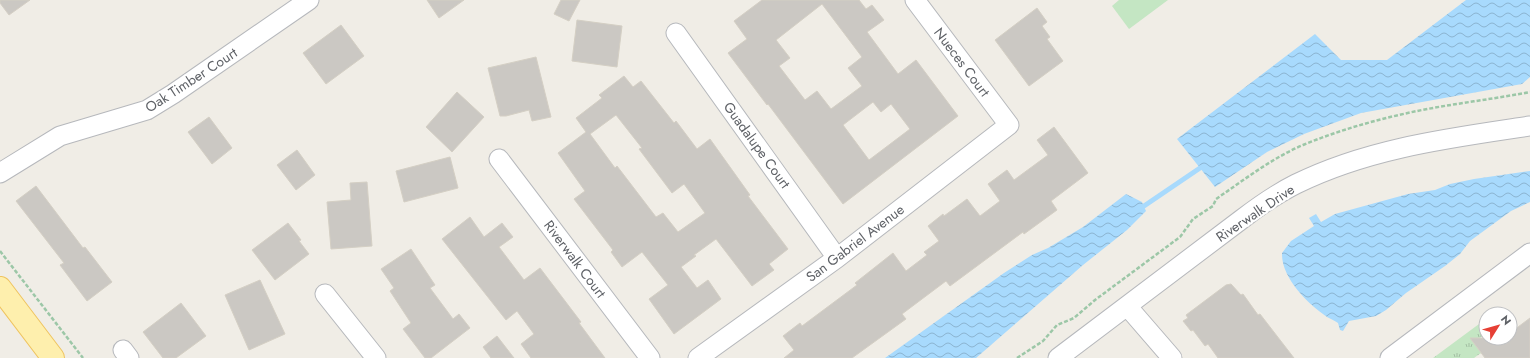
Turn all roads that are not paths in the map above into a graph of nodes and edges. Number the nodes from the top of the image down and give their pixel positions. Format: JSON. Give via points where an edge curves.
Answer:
{"nodes":[{"id":1,"x":309,"y":0,"type":"edge"},
{"id":2,"x":915,"y":0,"type":"edge"},
{"id":3,"x":676,"y":33,"type":"dead end"},
{"id":4,"x":1009,"y":125,"type":"joint"},
{"id":5,"x":1530,"y":126,"type":"edge"},
{"id":6,"x":499,"y":159,"type":"dead end"},
{"id":7,"x":0,"y":173,"type":"edge"},
{"id":8,"x":1530,"y":253,"type":"edge"},
{"id":9,"x":837,"y":258,"type":"junction"},
{"id":10,"x":325,"y":294,"type":"dead end"},
{"id":11,"x":3,"y":298,"type":"edge"},
{"id":12,"x":1127,"y":306,"type":"junction"},
{"id":13,"x":52,"y":358,"type":"edge"},
{"id":14,"x":376,"y":358,"type":"edge"},
{"id":15,"x":650,"y":358,"type":"edge"},
{"id":16,"x":698,"y":358,"type":"edge"},
{"id":17,"x":1058,"y":358,"type":"edge"},
{"id":18,"x":1172,"y":358,"type":"edge"},
{"id":19,"x":1390,"y":358,"type":"edge"}],
"edges":[{"from":1,"to":7,"type":"street","name":"Oak Timber Court","via":[[147,110],[60,136]]},
{"from":2,"to":4,"type":"street","name":"Nueces Court"},
{"from":3,"to":9,"type":"street","name":"Guadalupe Court"},
{"from":4,"to":9,"type":"street","name":"San Gabriel Avenue"},
{"from":5,"to":12,"type":"street","name":"Riverwalk Drive","via":[[1411,145],[1348,162],[1320,173],[1268,200]]},
{"from":6,"to":15,"type":"street","name":"Riverwalk Court"},
{"from":8,"to":19,"type":"street"},
{"from":9,"to":16,"type":"street","name":"San Gabriel Avenue"},
{"from":10,"to":14,"type":"street"},
{"from":11,"to":13,"type":"main road"},
{"from":12,"to":17,"type":"street","name":"Riverwalk Drive"},
{"from":12,"to":18,"type":"street"}]}
